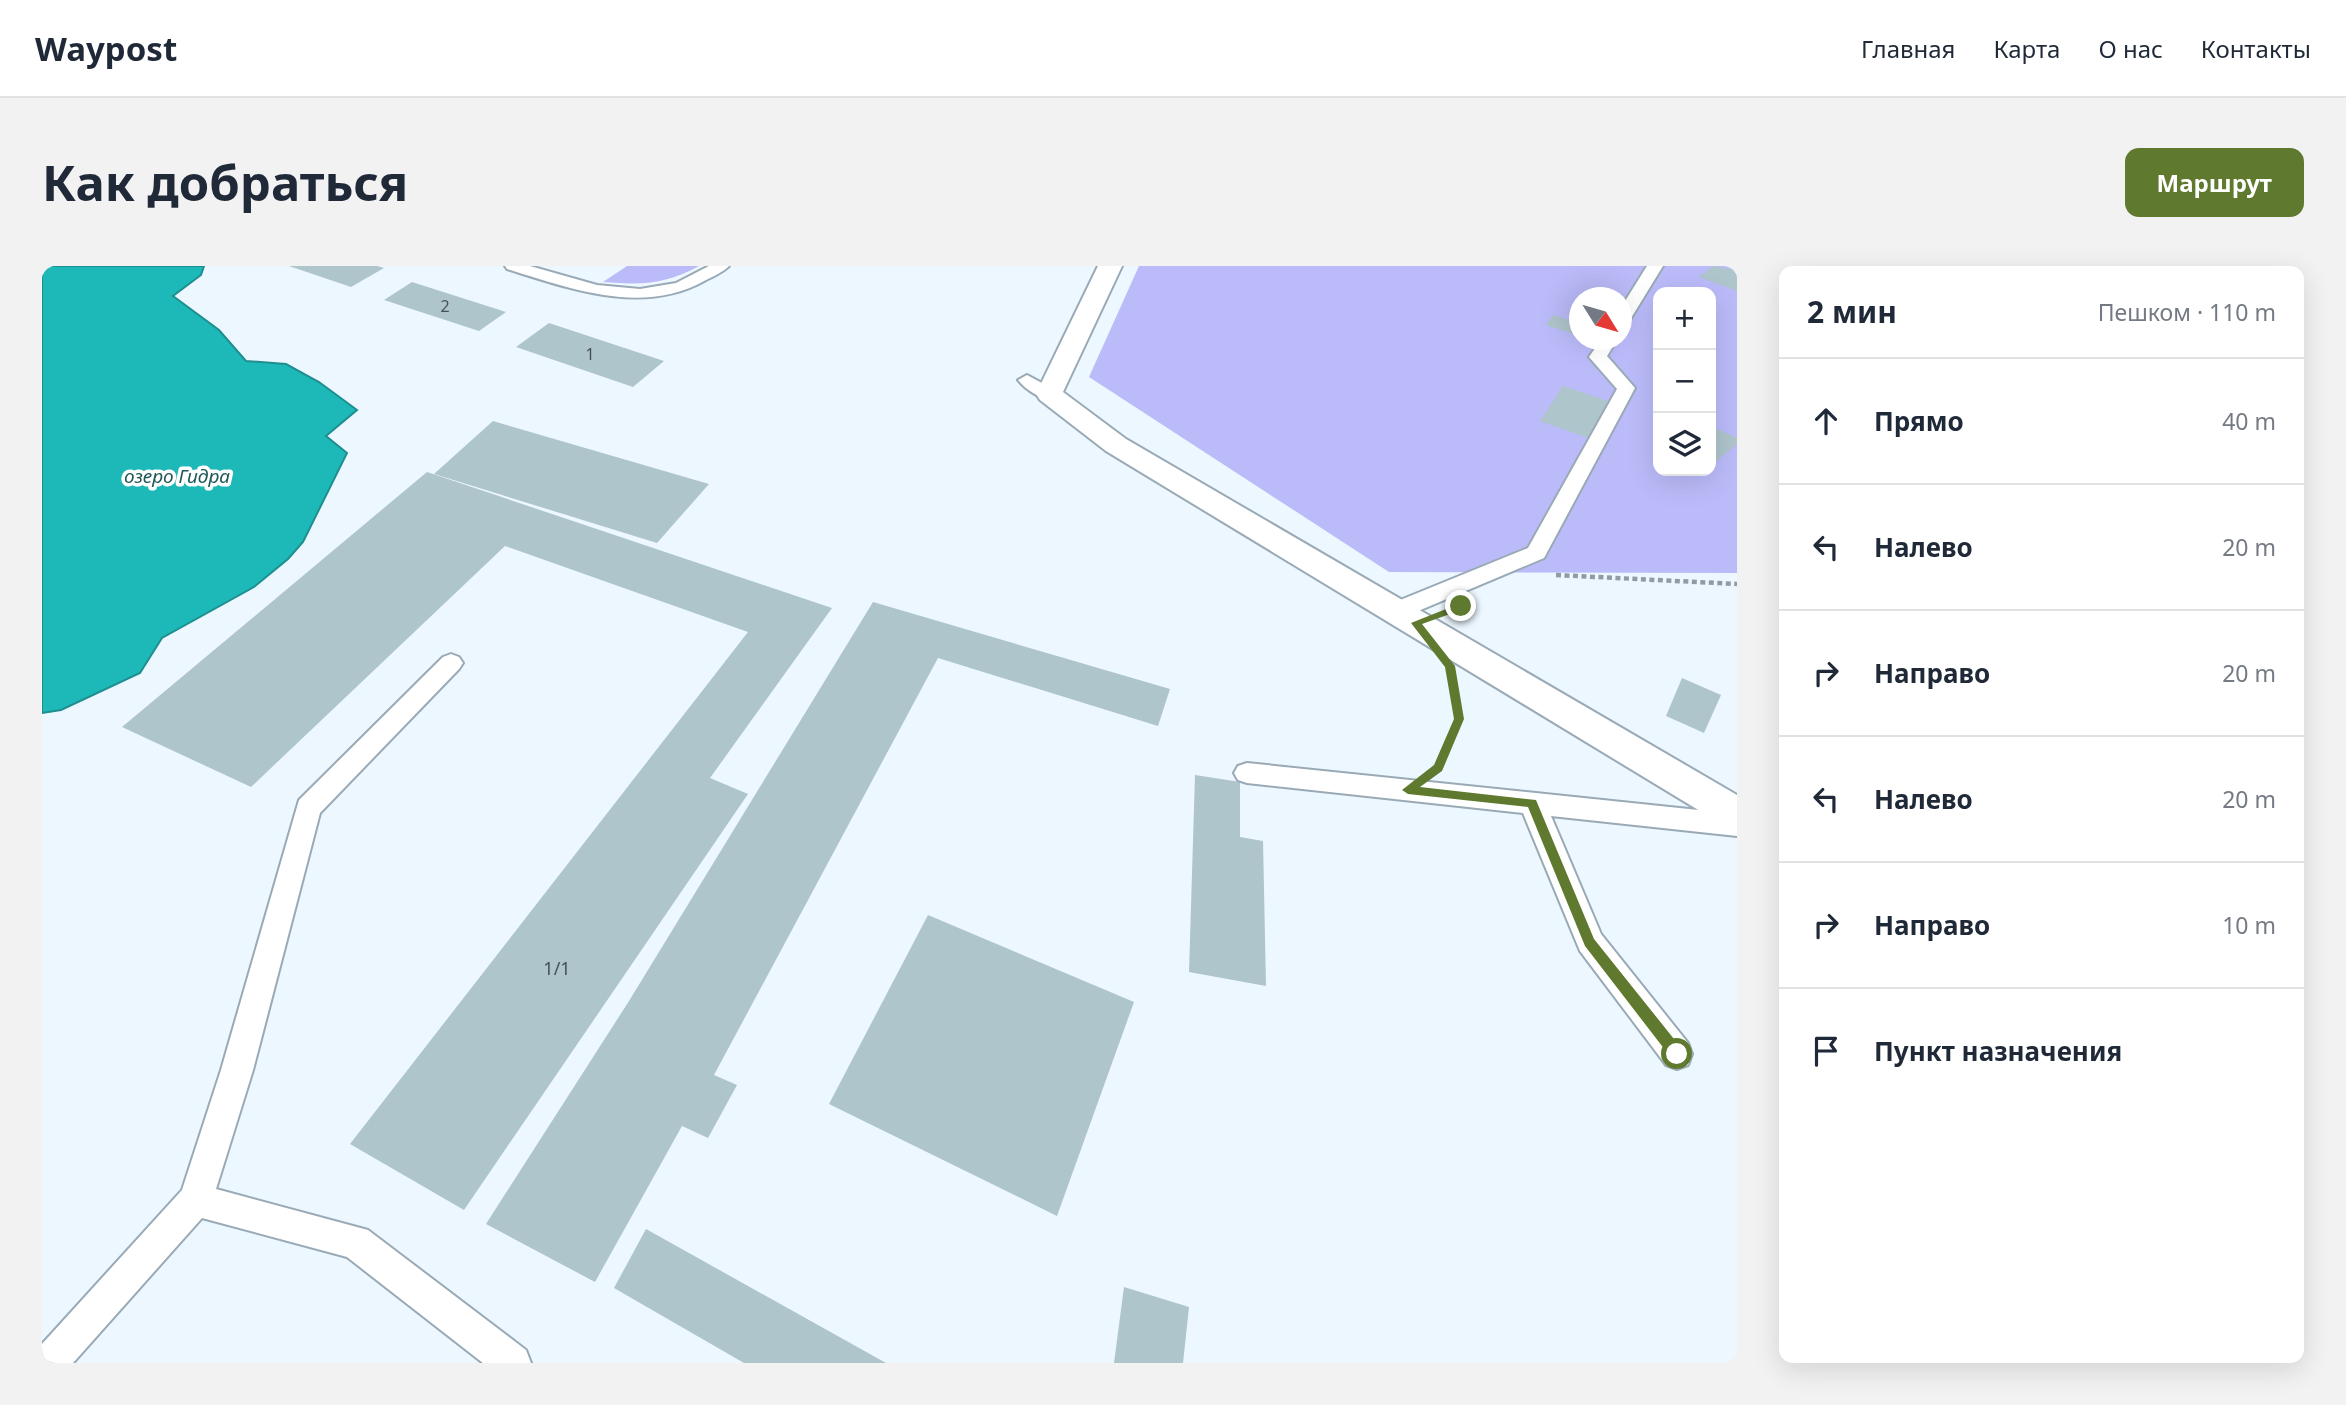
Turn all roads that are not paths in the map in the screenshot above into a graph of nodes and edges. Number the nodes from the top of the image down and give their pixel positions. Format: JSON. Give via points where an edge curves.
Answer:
{"nodes":[{"id":1,"x":513,"y":266,"type":"edge"},
{"id":2,"x":721,"y":266,"type":"edge"},
{"id":3,"x":1110,"y":266,"type":"edge"},
{"id":4,"x":1655,"y":266,"type":"edge"},
{"id":5,"x":666,"y":289,"type":"junction"},
{"id":6,"x":1632,"y":303,"type":"edge"},
{"id":7,"x":641,"y":309,"type":"dead end"},
{"id":8,"x":1603,"y":350,"type":"edge"},
{"id":9,"x":1396,"y":611,"type":"junction"},
{"id":10,"x":451,"y":663,"type":"dead end"},
{"id":11,"x":1247,"y":773,"type":"dead end"},
{"id":12,"x":1532,"y":803,"type":"junction"},
{"id":13,"x":1737,"y":814,"type":"edge"},
{"id":14,"x":1737,"y":825,"type":"edge"},
{"id":15,"x":1677,"y":1054,"type":"dead end"},
{"id":16,"x":196,"y":1200,"type":"junction"},
{"id":17,"x":49,"y":1363,"type":"edge"},
{"id":18,"x":513,"y":1363,"type":"edge"}],
"edges":[{"from":1,"to":5,"type":"lane","via":[[587,288],[634,295]]},
{"from":2,"to":5,"type":"lane"},
{"from":3,"to":9,"type":"street","via":[[1038,387],[1116,445]]},
{"from":4,"to":6,"type":"lane"},
{"from":5,"to":7,"type":"lane"},
{"from":8,"to":9,"type":"lane","via":[[1598,357],[1626,388],[1536,553]]},
{"from":9,"to":13,"type":"street"},
{"from":10,"to":16,"type":"lane","via":[[308,808],[237,1070]]},
{"from":11,"to":12,"type":"lane"},
{"from":12,"to":14,"type":"lane"},
{"from":12,"to":15,"type":"lane","via":[[1590,942]]},
{"from":16,"to":17,"type":"lane"},
{"from":16,"to":18,"type":"lane","via":[[356,1242]]}]}
